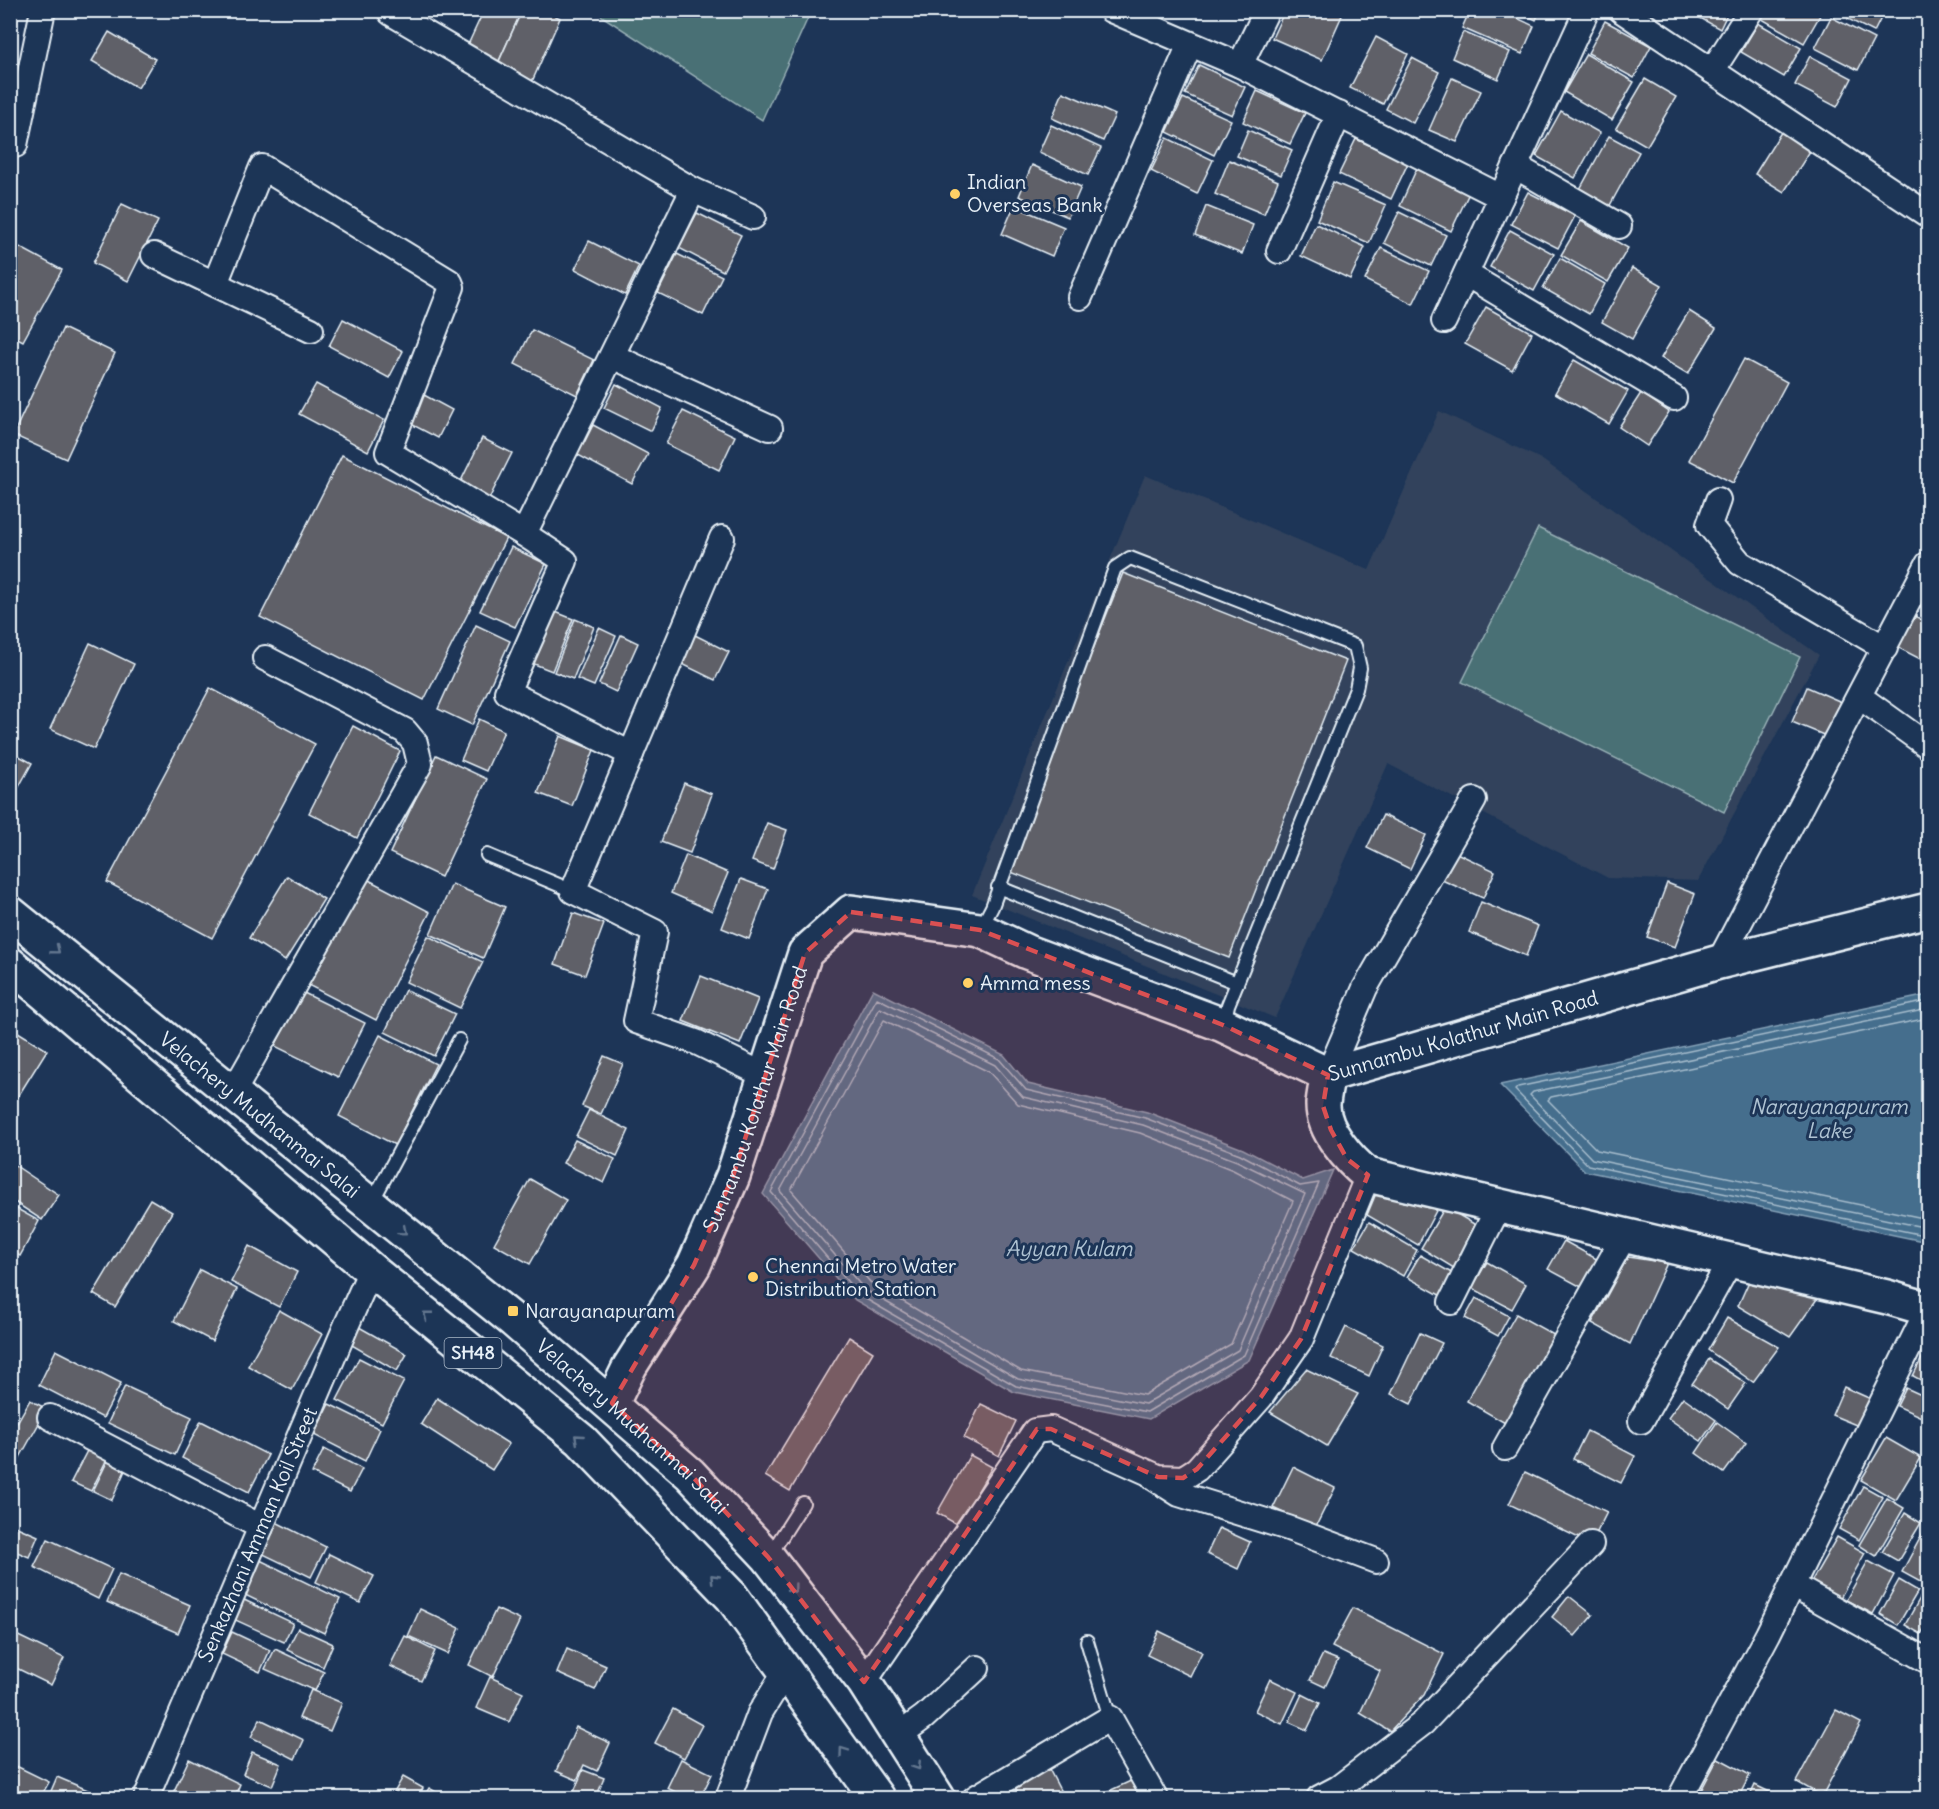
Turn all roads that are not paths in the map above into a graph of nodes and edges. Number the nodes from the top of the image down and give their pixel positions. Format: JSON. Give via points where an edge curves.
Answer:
{"nodes":[{"id":1,"x":43,"y":10,"type":"edge"},
{"id":2,"x":1111,"y":10,"type":"edge"},
{"id":3,"x":1267,"y":10,"type":"edge"},
{"id":4,"x":1587,"y":10,"type":"edge"},
{"id":5,"x":1621,"y":10,"type":"edge"},
{"id":6,"x":1751,"y":10,"type":"edge"},
{"id":7,"x":390,"y":11,"type":"edge"},
{"id":8,"x":1190,"y":44,"type":"junction"},
{"id":9,"x":1240,"y":65,"type":"junction"},
{"id":10,"x":1712,"y":71,"type":"junction"},
{"id":11,"x":1339,"y":114,"type":"junction"},
{"id":12,"x":10,"y":146,"type":"edge"},
{"id":13,"x":1515,"y":166,"type":"junction"},
{"id":14,"x":693,"y":190,"type":"junction"},
{"id":15,"x":1501,"y":197,"type":"junction"},
{"id":16,"x":1929,"y":215,"type":"edge"},
{"id":17,"x":753,"y":217,"type":"dead end"},
{"id":18,"x":1619,"y":226,"type":"dead end"},
{"id":19,"x":1279,"y":251,"type":"dead end"},
{"id":20,"x":154,"y":255,"type":"dead end"},
{"id":21,"x":1466,"y":274,"type":"junction"},
{"id":22,"x":215,"y":284,"type":"junction"},
{"id":23,"x":1080,"y":297,"type":"dead end"},
{"id":24,"x":1444,"y":321,"type":"dead end"},
{"id":25,"x":311,"y":330,"type":"dead end"},
{"id":26,"x":612,"y":356,"type":"junction"},
{"id":27,"x":1674,"y":398,"type":"dead end"},
{"id":28,"x":770,"y":428,"type":"dead end"},
{"id":29,"x":1718,"y":500,"type":"dead end"},
{"id":30,"x":524,"y":534,"type":"junction"},
{"id":31,"x":722,"y":538,"type":"dead end"},
{"id":32,"x":1929,"y":564,"type":"edge"},
{"id":33,"x":1885,"y":648,"type":"junction"},
{"id":34,"x":265,"y":658,"type":"dead end"},
{"id":35,"x":1860,"y":697,"type":"junction"},
{"id":36,"x":1929,"y":746,"type":"edge"},
{"id":37,"x":631,"y":754,"type":"junction"},
{"id":38,"x":1474,"y":800,"type":"dead end"},
{"id":39,"x":487,"y":855,"type":"dead end"},
{"id":40,"x":998,"y":887,"type":"junction"},
{"id":41,"x":573,"y":891,"type":"junction"},
{"id":42,"x":1929,"y":910,"type":"edge"},
{"id":43,"x":10,"y":913,"type":"edge"},
{"id":44,"x":980,"y":930,"type":"junction"},
{"id":45,"x":1719,"y":962,"type":"junction"},
{"id":46,"x":10,"y":964,"type":"edge"},
{"id":47,"x":1237,"y":983,"type":"junction"},
{"id":48,"x":1223,"y":1025,"type":"junction"},
{"id":49,"x":459,"y":1040,"type":"dead end"},
{"id":50,"x":764,"y":1075,"type":"junction"},
{"id":51,"x":1328,"y":1075,"type":"junction"},
{"id":52,"x":232,"y":1094,"type":"junction"},
{"id":53,"x":1368,"y":1175,"type":"junction"},
{"id":54,"x":371,"y":1203,"type":"junction"},
{"id":55,"x":1499,"y":1206,"type":"junction"},
{"id":56,"x":1625,"y":1235,"type":"junction"},
{"id":57,"x":1731,"y":1260,"type":"junction"},
{"id":58,"x":376,"y":1274,"type":"junction"},
{"id":59,"x":1450,"y":1302,"type":"dead end"},
{"id":60,"x":1928,"y":1309,"type":"edge"},
{"id":61,"x":612,"y":1403,"type":"junction"},
{"id":62,"x":50,"y":1417,"type":"dead end"},
{"id":63,"x":1641,"y":1421,"type":"dead end"},
{"id":64,"x":1505,"y":1448,"type":"dead end"},
{"id":65,"x":1148,"y":1472,"type":"junction"},
{"id":66,"x":803,"y":1503,"type":"dead end"},
{"id":67,"x":261,"y":1527,"type":"junction"},
{"id":68,"x":1591,"y":1544,"type":"dead end"},
{"id":69,"x":768,"y":1557,"type":"junction"},
{"id":70,"x":1376,"y":1561,"type":"dead end"},
{"id":71,"x":1792,"y":1586,"type":"junction"},
{"id":72,"x":1087,"y":1641,"type":"dead end"},
{"id":73,"x":1929,"y":1660,"type":"edge"},
{"id":74,"x":978,"y":1668,"type":"dead end"},
{"id":75,"x":786,"y":1671,"type":"junction"},
{"id":76,"x":864,"y":1682,"type":"junction"},
{"id":77,"x":1110,"y":1718,"type":"junction"},
{"id":78,"x":898,"y":1736,"type":"junction"},
{"id":79,"x":146,"y":1798,"type":"edge"},
{"id":80,"x":728,"y":1798,"type":"edge"},
{"id":81,"x":877,"y":1798,"type":"edge"},
{"id":82,"x":938,"y":1798,"type":"edge"},
{"id":83,"x":975,"y":1798,"type":"edge"},
{"id":84,"x":1155,"y":1798,"type":"edge"},
{"id":85,"x":1319,"y":1798,"type":"edge"},
{"id":86,"x":1680,"y":1798,"type":"edge"}],
"edges":[{"from":1,"to":12,"type":"street","via":[[15,145]]},
{"from":2,"to":8,"type":"street"},
{"from":3,"to":9,"type":"street"},
{"from":4,"to":13,"type":"street"},
{"from":5,"to":10,"type":"street"},
{"from":6,"to":10,"type":"street"},
{"from":7,"to":14,"type":"street"},
{"from":8,"to":9,"type":"street"},
{"from":8,"to":23,"type":"street"},
{"from":9,"to":11,"type":"street"},
{"from":10,"to":16,"type":"street"},
{"from":11,"to":15,"type":"street"},
{"from":11,"to":19,"type":"street"},
{"from":13,"to":15,"type":"street"},
{"from":13,"to":18,"type":"street"},
{"from":14,"to":17,"type":"street"},
{"from":14,"to":26,"type":"street"},
{"from":15,"to":21,"type":"street"},
{"from":20,"to":22,"type":"street"},
{"from":21,"to":24,"type":"street"},
{"from":21,"to":27,"type":"street"},
{"from":22,"to":25,"type":"street"},
{"from":22,"to":30,"type":"street","via":[[262,167],[450,282],[452,287],[388,452]]},
{"from":26,"to":28,"type":"street"},
{"from":26,"to":30,"type":"street"},
{"from":29,"to":33,"type":"street","via":[[1709,525],[1740,563]]},
{"from":30,"to":37,"type":"street","via":[[565,561],[507,692]]},
{"from":31,"to":37,"type":"street"},
{"from":32,"to":33,"type":"street"},
{"from":33,"to":35,"type":"street"},
{"from":34,"to":52,"type":"street","via":[[405,731],[415,743],[420,764]]},
{"from":35,"to":36,"type":"street"},
{"from":35,"to":45,"type":"street"},
{"from":37,"to":41,"type":"street"},
{"from":38,"to":51,"type":"street","via":[[1365,988]]},
{"from":39,"to":41,"type":"lane"},
{"from":40,"to":44,"type":"lane"},
{"from":40,"to":47,"type":"lane"},
{"from":40,"to":47,"type":"lane","via":[[1115,568],[1123,562],[1130,558],[1355,646],[1360,668],[1356,689]]},
{"from":41,"to":50,"type":"street","via":[[655,932],[636,1021],[696,1042]]},
{"from":42,"to":45,"type":"main road","name":"Sunnambu Kolathur Main Road"},
{"from":43,"to":52,"type":"main road","name":"Velachery Mudhanmai Salai","number":"SH48","one_way":true},
{"from":44,"to":48,"type":"main road","name":"Sunnambu Kolathur Main Road","via":[[1027,952]]},
{"from":44,"to":50,"type":"main road","name":"Sunnambu Kolathur Main Road","via":[[851,912],[805,953]]},
{"from":45,"to":51,"type":"main road","name":"Sunnambu Kolathur Main Road"},
{"from":46,"to":58,"type":"main road","number":"SH48"},
{"from":47,"to":48,"type":"lane"},
{"from":48,"to":51,"type":"main road","name":"Sunnambu Kolathur Main Road"},
{"from":49,"to":54,"type":"lane"},
{"from":50,"to":61,"type":"main road","name":"Sunnambu Kolathur Main Road","via":[[734,1176],[694,1264],[630,1366]]},
{"from":51,"to":53,"type":"main road","via":[[1323,1106],[1331,1130],[1347,1158]]},
{"from":52,"to":54,"type":"main road","name":"Velachery Mudhanmai Salai","number":"SH48"},
{"from":53,"to":55,"type":"main road"},
{"from":53,"to":65,"type":"street","via":[[1301,1339],[1261,1397],[1197,1469],[1183,1478],[1170,1479]]},
{"from":54,"to":61,"type":"main road","name":"Velachery Mudhanmai Salai","number":"SH48","one_way":true},
{"from":55,"to":56,"type":"main road"},
{"from":55,"to":59,"type":"street"},
{"from":56,"to":57,"type":"main road"},
{"from":56,"to":64,"type":"street"},
{"from":57,"to":60,"type":"main road"},
{"from":57,"to":63,"type":"street"},
{"from":58,"to":67,"type":"street","name":"Senkazhani Amman Koil Street","via":[[367,1279]]},
{"from":75,"to":58,"type":"main road","number":"SH48","one_way":true,"via":[[732,1597],[581,1440]]},
{"from":60,"to":71,"type":"street"},
{"from":61,"to":69,"type":"main road","name":"Velachery Mudhanmai Salai","number":"SH48","via":[[690,1474]]},
{"from":62,"to":67,"type":"street"},
{"from":65,"to":70,"type":"street","via":[[1179,1494]]},
{"from":65,"to":76,"type":"street","via":[[1051,1429],[1035,1431]]},
{"from":66,"to":69,"type":"lane"},
{"from":67,"to":79,"type":"street","name":"Senkazhani Amman Koil Street"},
{"from":68,"to":85,"type":"street","via":[[1423,1723],[1338,1788]]},
{"from":69,"to":76,"type":"main road","name":"Velachery Mudhanmai Salai","number":"SH48","one_way":true},
{"from":71,"to":73,"type":"street"},
{"from":71,"to":86,"type":"street"},
{"from":72,"to":77,"type":"lane"},
{"from":74,"to":78,"type":"street"},
{"from":75,"to":80,"type":"street","via":[[760,1713]]},
{"from":81,"to":75,"type":"main road","number":"SH48","one_way":true},
{"from":76,"to":78,"type":"main road","name":"Velachery Mudhanmai Salai","number":"SH48"},
{"from":77,"to":83,"type":"street"},
{"from":77,"to":84,"type":"street"},
{"from":78,"to":82,"type":"main road","name":"Velachery Mudhanmai Salai","number":"SH48","one_way":true}]}
